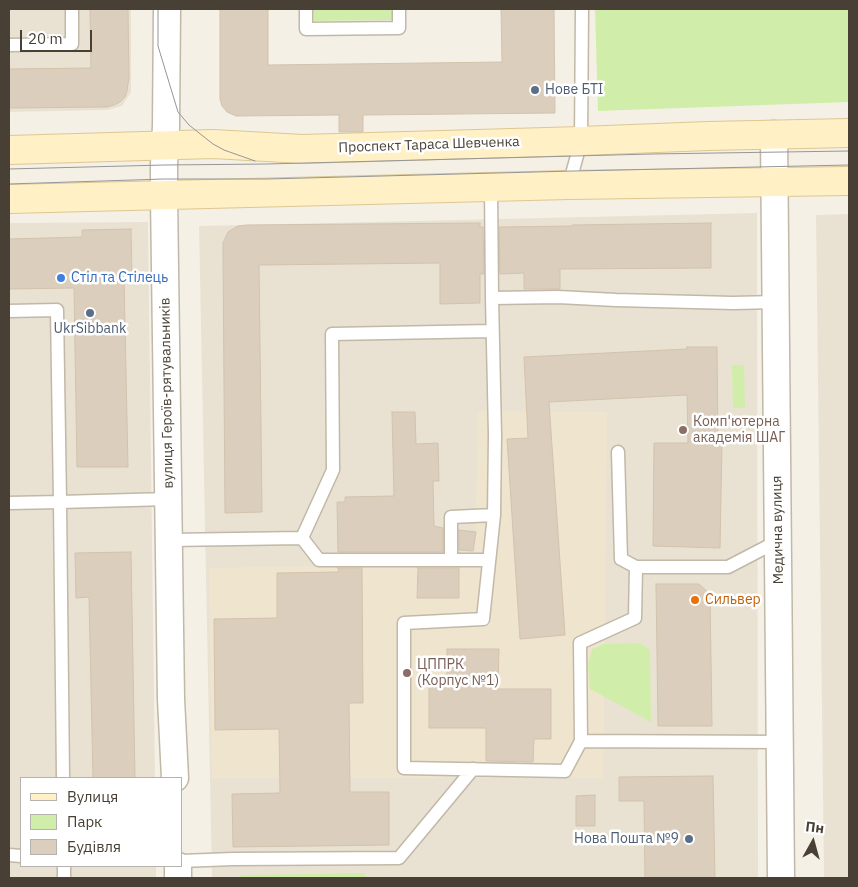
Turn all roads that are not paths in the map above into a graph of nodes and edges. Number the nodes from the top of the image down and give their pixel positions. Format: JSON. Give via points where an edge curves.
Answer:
{"nodes":[{"id":1,"x":72,"y":9,"type":"edge"},
{"id":2,"x":167,"y":9,"type":"edge"},
{"id":3,"x":306,"y":9,"type":"edge"},
{"id":4,"x":399,"y":9,"type":"edge"},
{"id":5,"x":582,"y":9,"type":"edge"},
{"id":6,"x":9,"y":44,"type":"edge"},
{"id":7,"x":849,"y":133,"type":"edge"},
{"id":8,"x":774,"y":134,"type":"junction"},
{"id":9,"x":581,"y":141,"type":"junction"},
{"id":10,"x":164,"y":145,"type":"junction"},
{"id":11,"x":9,"y":150,"type":"edge"},
{"id":12,"x":775,"y":182,"type":"junction"},
{"id":13,"x":849,"y":182,"type":"edge"},
{"id":14,"x":570,"y":185,"type":"junction"},
{"id":15,"x":491,"y":187,"type":"junction"},
{"id":16,"x":164,"y":196,"type":"junction"},
{"id":17,"x":9,"y":199,"type":"edge"},
{"id":18,"x":492,"y":298,"type":"junction"},
{"id":19,"x":776,"y":302,"type":"junction"},
{"id":20,"x":9,"y":311,"type":"edge"},
{"id":21,"x":492,"y":331,"type":"junction"},
{"id":22,"x":618,"y":452,"type":"dead end"},
{"id":23,"x":168,"y":499,"type":"junction"},
{"id":24,"x":60,"y":502,"type":"junction"},
{"id":25,"x":9,"y":503,"type":"edge"},
{"id":26,"x":494,"y":515,"type":"junction"},
{"id":27,"x":302,"y":538,"type":"junction"},
{"id":28,"x":169,"y":540,"type":"junction"},
{"id":29,"x":778,"y":541,"type":"junction"},
{"id":30,"x":451,"y":560,"type":"junction"},
{"id":31,"x":489,"y":560,"type":"junction"},
{"id":32,"x":636,"y":567,"type":"junction"},
{"id":33,"x":581,"y":741,"type":"junction"},
{"id":34,"x":780,"y":742,"type":"junction"},
{"id":35,"x":473,"y":769,"type":"junction"},
{"id":36,"x":63,"y":777,"type":"edge"},
{"id":37,"x":175,"y":777,"type":"edge"},
{"id":38,"x":182,"y":861,"type":"edge"},
{"id":39,"x":781,"y":878,"type":"edge"}],
"edges":[{"from":1,"to":6,"type":"lane","via":[[72,44]]},
{"from":2,"to":10,"type":"street","name":"вулиця Героїв-рятувальників"},
{"from":3,"to":4,"type":"lane","via":[[306,29],[399,28]]},
{"from":5,"to":9,"type":"lane"},
{"from":7,"to":8,"type":"main road","name":"Проспект Тараса Шевченка"},
{"from":8,"to":9,"type":"main road","name":"Проспект Тараса Шевченка"},
{"from":8,"to":12,"type":"street","name":"Медична вулиця"},
{"from":9,"to":10,"type":"main road","name":"Проспект Тараса Шевченка","via":[[302,149]]},
{"from":9,"to":14,"type":"lane"},
{"from":10,"to":11,"type":"main road","name":"Проспект Тараса Шевченка"},
{"from":10,"to":16,"type":"street","name":"вулиця Героїв-рятувальників"},
{"from":12,"to":13,"type":"main road"},
{"from":12,"to":14,"type":"main road"},
{"from":12,"to":19,"type":"street","name":"Медична вулиця"},
{"from":14,"to":15,"type":"main road"},
{"from":15,"to":16,"type":"main road"},
{"from":15,"to":18,"type":"lane"},
{"from":16,"to":17,"type":"main road"},
{"from":16,"to":23,"type":"street","name":"вулиця Героїв-рятувальників"},
{"from":18,"to":19,"type":"lane"},
{"from":18,"to":21,"type":"lane"},
{"from":19,"to":29,"type":"street","name":"Медична вулиця"},
{"from":20,"to":24,"type":"lane","via":[[57,310]]},
{"from":21,"to":26,"type":"lane"},
{"from":21,"to":27,"type":"lane","via":[[332,334],[333,470]]},
{"from":22,"to":32,"type":"lane","via":[[621,559]]},
{"from":23,"to":24,"type":"lane"},
{"from":23,"to":28,"type":"street","name":"вулиця Героїв-рятувальників"},
{"from":24,"to":25,"type":"lane"},
{"from":24,"to":36,"type":"lane"},
{"from":26,"to":30,"type":"lane","via":[[452,517]]},
{"from":26,"to":31,"type":"lane"},
{"from":27,"to":28,"type":"lane"},
{"from":27,"to":30,"type":"lane","via":[[319,560]]},
{"from":28,"to":37,"type":"street","name":"вулиця Героїв-рятувальників"},
{"from":29,"to":32,"type":"lane","via":[[728,567]]},
{"from":29,"to":34,"type":"street","name":"Медична вулиця"},
{"from":30,"to":31,"type":"lane"},
{"from":31,"to":35,"type":"lane","via":[[483,619],[404,623],[404,768]]},
{"from":32,"to":33,"type":"lane","via":[[635,618],[580,643]]},
{"from":33,"to":34,"type":"lane"},
{"from":33,"to":35,"type":"lane","via":[[565,770]]},
{"from":34,"to":39,"type":"street","name":"Медична вулиця"},
{"from":35,"to":38,"type":"lane","via":[[399,858]]}]}
